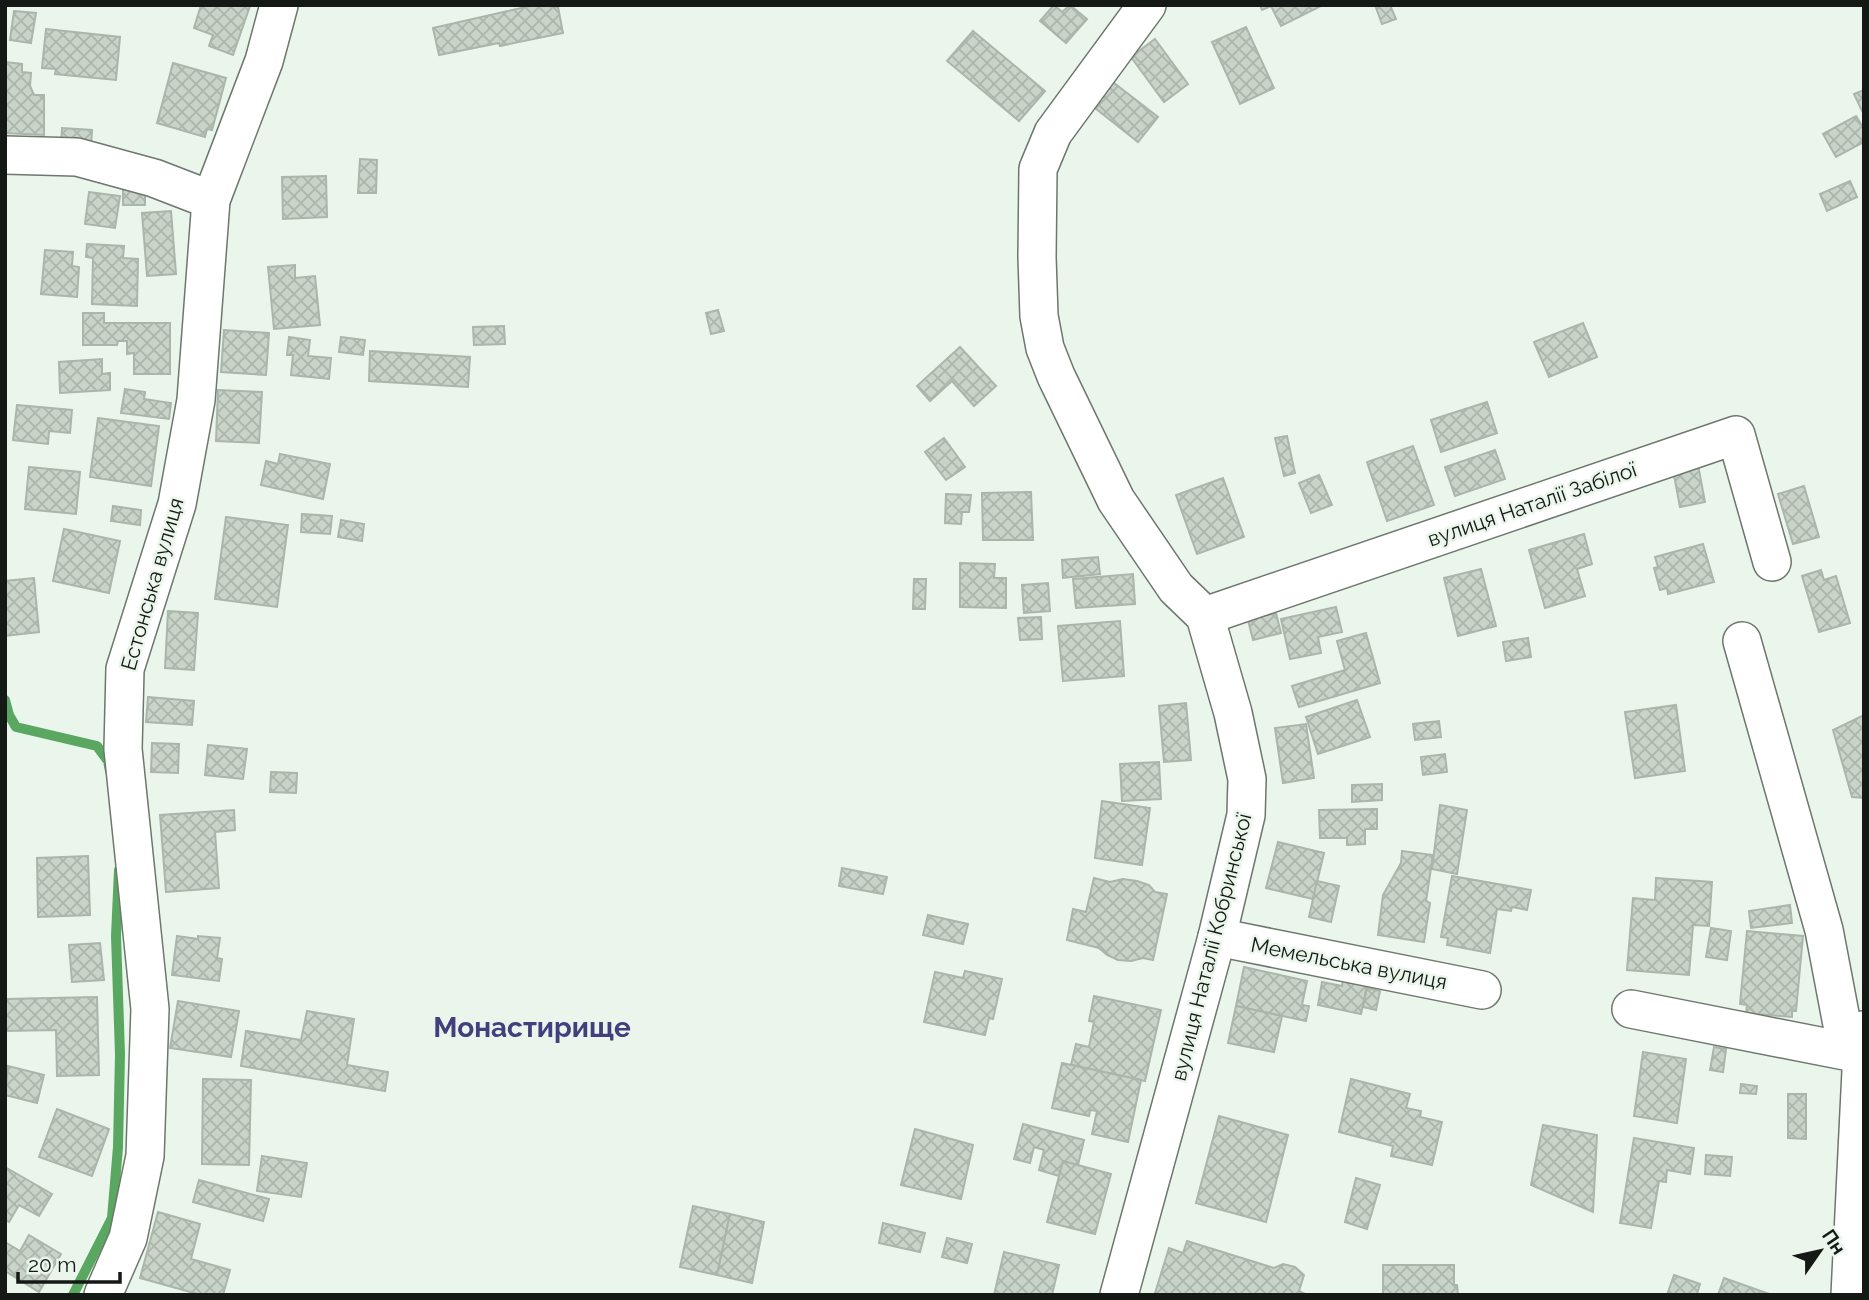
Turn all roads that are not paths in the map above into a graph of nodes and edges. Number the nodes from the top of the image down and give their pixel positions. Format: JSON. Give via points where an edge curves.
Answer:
{"nodes":[{"id":1,"x":278,"y":5,"type":"edge"},
{"id":2,"x":1147,"y":5,"type":"edge"},
{"id":3,"x":5,"y":155,"type":"edge"},
{"id":4,"x":211,"y":200,"type":"junction"},
{"id":5,"x":1772,"y":562,"type":"dead end"},
{"id":6,"x":1205,"y":616,"type":"junction"},
{"id":7,"x":1742,"y":641,"type":"dead end"},
{"id":8,"x":1217,"y":937,"type":"junction"},
{"id":9,"x":1482,"y":990,"type":"dead end"},
{"id":10,"x":1631,"y":1009,"type":"dead end"},
{"id":11,"x":1862,"y":1038,"type":"edge"},
{"id":12,"x":103,"y":1295,"type":"edge"},
{"id":13,"x":1119,"y":1295,"type":"edge"},
{"id":14,"x":1850,"y":1295,"type":"edge"}],
"edges":[{"from":1,"to":4,"type":"street","name":"Естонська вулиця","via":[[264,61]]},
{"from":2,"to":6,"type":"street","name":"вулиця Наталії Кобринської","via":[[1053,133],[1038,169],[1039,316],[1056,376],[1116,500],[1176,588]]},
{"from":3,"to":4,"type":"street","via":[[78,157]]},
{"from":4,"to":12,"type":"street","name":"Естонська вулиця","via":[[196,400],[177,504],[125,669],[123,749],[150,1009],[145,1156],[128,1238]]},
{"from":5,"to":6,"type":"street","name":"вулиця Наталії Забілої","via":[[1735,435]]},
{"from":6,"to":8,"type":"street","name":"вулиця Наталії Кобринської","via":[[1247,779],[1246,815]]},
{"from":7,"to":11,"type":"street","via":[[1824,930],[1844,1035]]},
{"from":8,"to":9,"type":"street","name":"Мемельська вулиця"},
{"from":8,"to":13,"type":"street","name":"вулиця Наталії Кобринської"},
{"from":10,"to":11,"type":"street"},
{"from":11,"to":14,"type":"street"}]}
